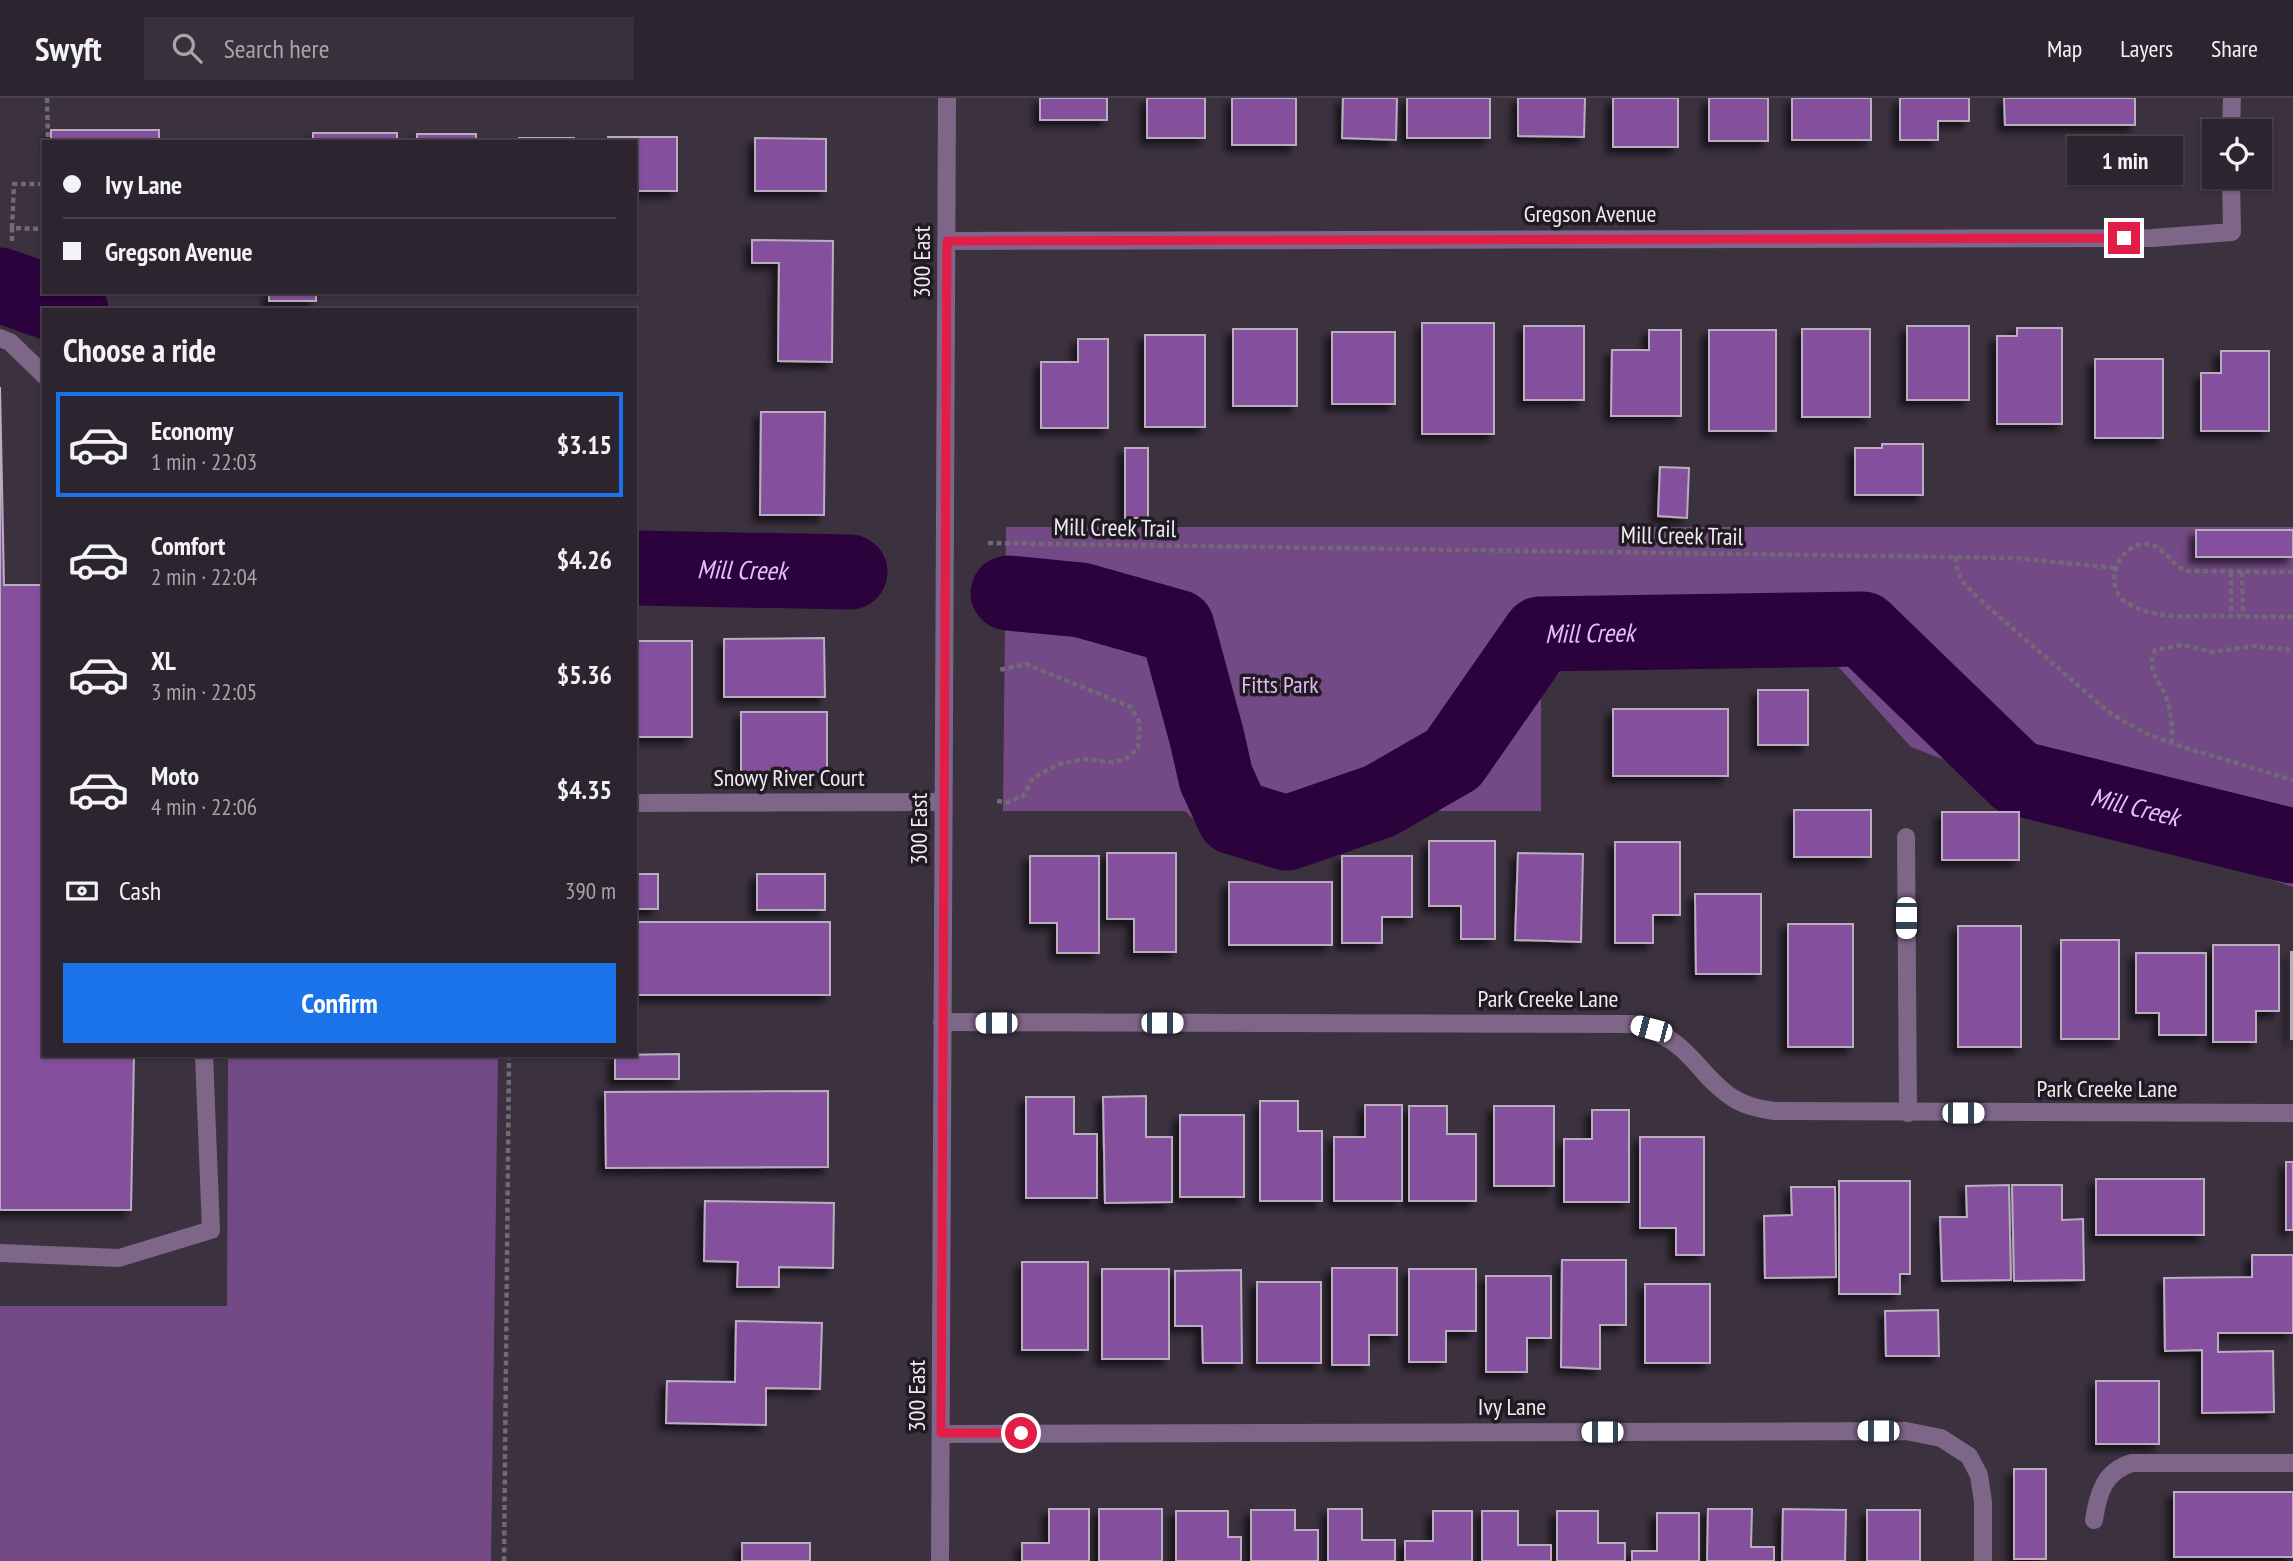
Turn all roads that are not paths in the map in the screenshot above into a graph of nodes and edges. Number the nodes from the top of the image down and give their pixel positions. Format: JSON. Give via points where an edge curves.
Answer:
{"nodes":[{"id":1,"x":947,"y":98,"type":"edge"},
{"id":2,"x":2232,"y":98,"type":"edge"},
{"id":3,"x":2231,"y":119,"type":"edge"},
{"id":4,"x":2231,"y":189,"type":"edge"},
{"id":5,"x":947,"y":241,"type":"junction"},
{"id":6,"x":0,"y":338,"type":"edge"},
{"id":7,"x":42,"y":373,"type":"edge"},
{"id":8,"x":943,"y":802,"type":"junction"},
{"id":9,"x":637,"y":803,"type":"edge"},
{"id":10,"x":1906,"y":837,"type":"dead end"},
{"id":11,"x":942,"y":1023,"type":"junction"},
{"id":12,"x":204,"y":1057,"type":"edge"},
{"id":13,"x":1908,"y":1113,"type":"junction"},
{"id":14,"x":2293,"y":1113,"type":"edge"},
{"id":15,"x":0,"y":1254,"type":"edge"},
{"id":16,"x":941,"y":1433,"type":"junction"},
{"id":17,"x":2293,"y":1463,"type":"edge"},
{"id":18,"x":2094,"y":1520,"type":"dead end"},
{"id":19,"x":940,"y":1561,"type":"edge"},
{"id":20,"x":1983,"y":1561,"type":"edge"}],
"edges":[{"from":1,"to":5,"type":"street","name":"300 East"},
{"from":2,"to":3,"type":"street"},
{"from":4,"to":5,"type":"street","name":"Gregson Avenue","via":[[2232,232],[2138,238]]},
{"from":5,"to":8,"type":"street","name":"300 East"},
{"from":6,"to":7,"type":"street"},
{"from":8,"to":9,"type":"street","name":"Snowy River Court"},
{"from":8,"to":11,"type":"street","name":"300 East"},
{"from":10,"to":13,"type":"street"},
{"from":11,"to":13,"type":"street","name":"Park Creeke Lane","via":[[1634,1024],[1667,1036],[1711,1082],[1753,1107]]},
{"from":11,"to":16,"type":"street","name":"300 East"},
{"from":12,"to":15,"type":"street","via":[[211,1230],[119,1258]]},
{"from":13,"to":14,"type":"street","name":"Park Creeke Lane"},
{"from":16,"to":19,"type":"street","name":"300 East"},
{"from":16,"to":20,"type":"street","name":"Ivy Lane","via":[[1906,1431],[1941,1438],[1969,1456],[1981,1489]]},
{"from":17,"to":18,"type":"street","via":[[2132,1463],[2119,1467],[2099,1493]]}]}
